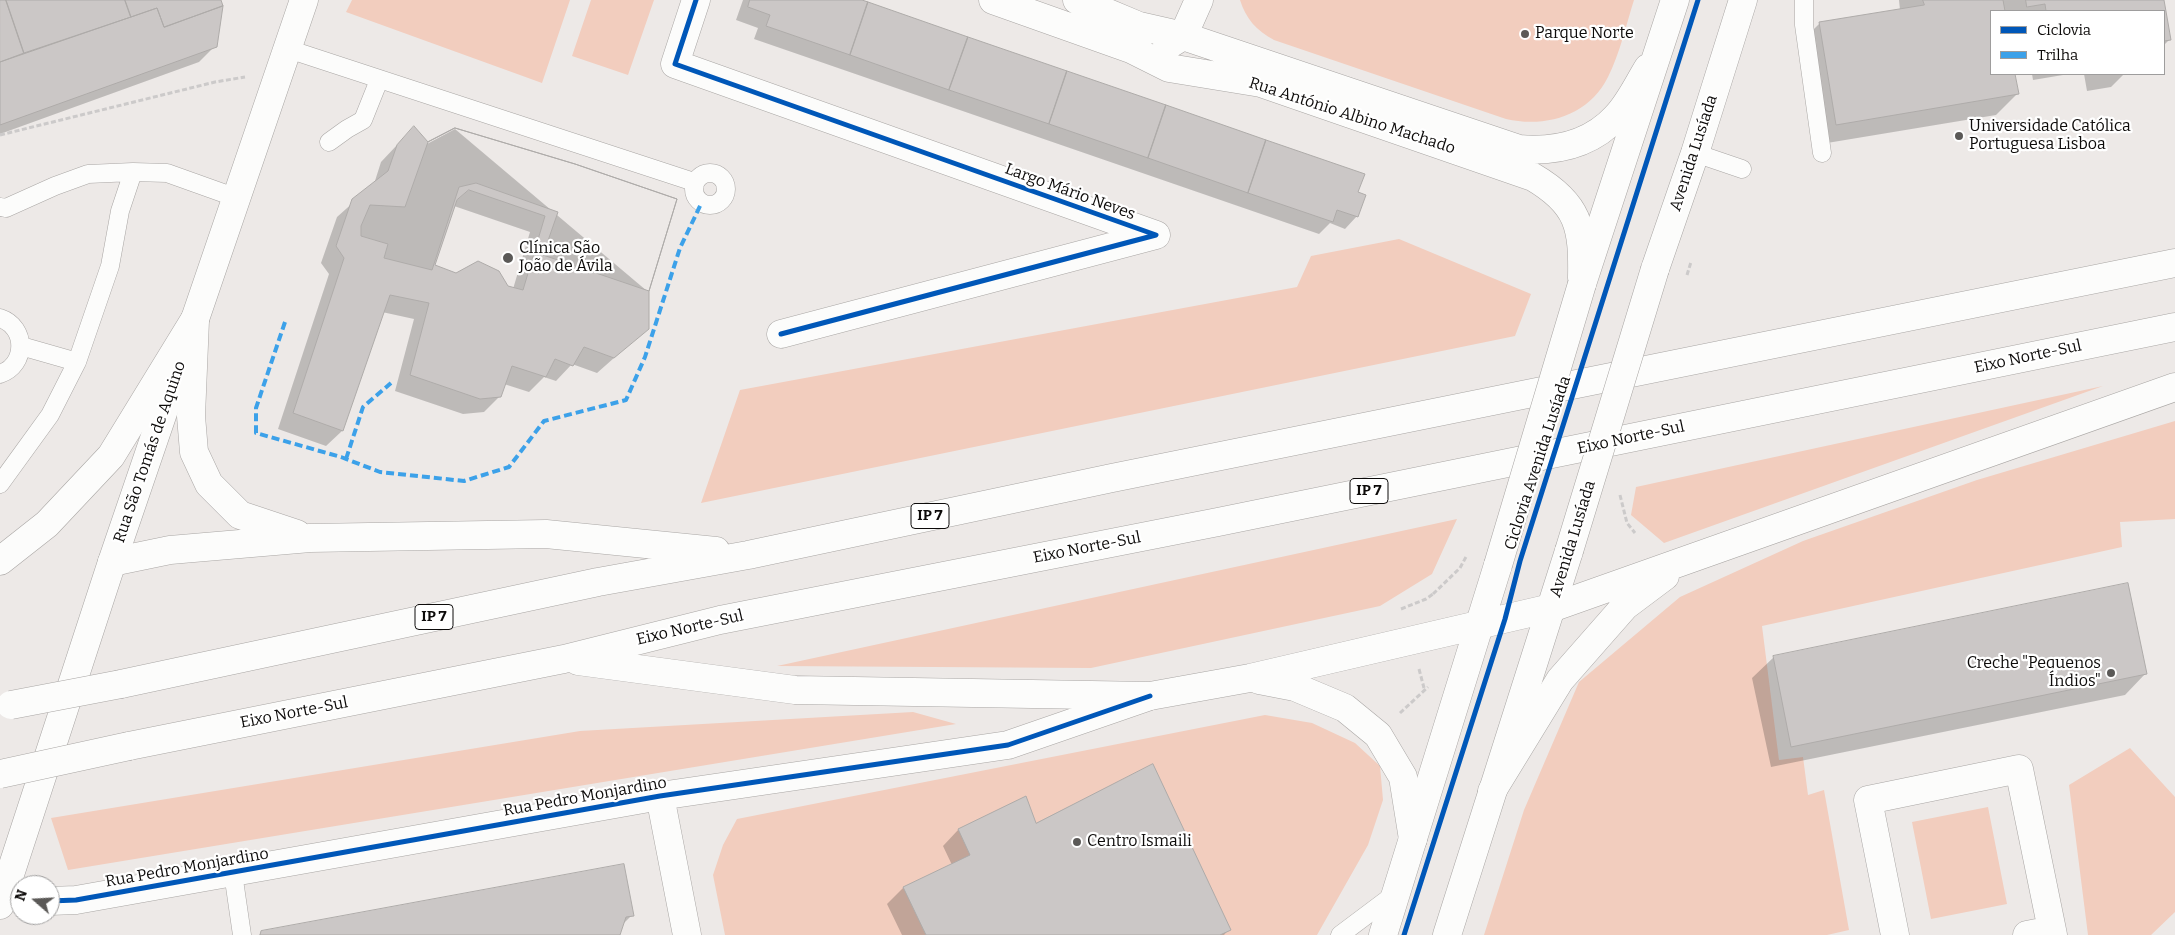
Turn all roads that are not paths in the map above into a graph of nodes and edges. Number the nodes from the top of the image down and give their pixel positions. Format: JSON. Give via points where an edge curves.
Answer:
{"nodes":[{"id":1,"x":304,"y":0,"type":"edge"},
{"id":2,"x":696,"y":0,"type":"edge"},
{"id":3,"x":993,"y":0,"type":"edge"},
{"id":4,"x":1077,"y":0,"type":"edge"},
{"id":5,"x":1199,"y":0,"type":"edge"},
{"id":6,"x":1675,"y":0,"type":"edge"},
{"id":7,"x":1743,"y":0,"type":"edge"},
{"id":8,"x":1804,"y":0,"type":"edge"},
{"id":9,"x":1183,"y":36,"type":"junction"},
{"id":10,"x":1131,"y":49,"type":"junction"},
{"id":11,"x":1655,"y":59,"type":"junction"},
{"id":12,"x":284,"y":60,"type":"junction"},
{"id":13,"x":379,"y":80,"type":"junction"},
{"id":14,"x":329,"y":142,"type":"dead end"},
{"id":15,"x":1695,"y":153,"type":"junction"},
{"id":16,"x":1822,"y":153,"type":"dead end"},
{"id":17,"x":1742,"y":169,"type":"dead end"},
{"id":18,"x":133,"y":172,"type":"junction"},
{"id":19,"x":694,"y":182,"type":"dead end"},
{"id":20,"x":236,"y":198,"type":"junction"},
{"id":21,"x":0,"y":207,"type":"edge"},
{"id":22,"x":2175,"y":263,"type":"edge"},
{"id":23,"x":1582,"y":284,"type":"junction"},
{"id":24,"x":0,"y":318,"type":"edge"},
{"id":25,"x":195,"y":319,"type":"junction"},
{"id":26,"x":2175,"y":327,"type":"edge"},
{"id":27,"x":781,"y":334,"type":"dead end"},
{"id":28,"x":21,"y":346,"type":"junction"},
{"id":29,"x":77,"y":362,"type":"junction"},
{"id":30,"x":0,"y":374,"type":"edge"},
{"id":31,"x":2175,"y":387,"type":"edge"},
{"id":32,"x":0,"y":484,"type":"edge"},
{"id":33,"x":310,"y":538,"type":"junction"},
{"id":34,"x":748,"y":554,"type":"junction"},
{"id":35,"x":1687,"y":560,"type":"junction"},
{"id":36,"x":0,"y":561,"type":"edge"},
{"id":37,"x":112,"y":562,"type":"junction"},
{"id":38,"x":1552,"y":608,"type":"junction"},
{"id":39,"x":1478,"y":626,"type":"junction"},
{"id":40,"x":564,"y":659,"type":"junction"},
{"id":41,"x":1250,"y":678,"type":"junction"},
{"id":42,"x":1150,"y":696,"type":"junction"},
{"id":43,"x":6,"y":706,"type":"edge"},
{"id":44,"x":0,"y":774,"type":"edge"},
{"id":45,"x":1492,"y":791,"type":"junction"},
{"id":46,"x":660,"y":796,"type":"junction"},
{"id":47,"x":1413,"y":839,"type":"junction"},
{"id":48,"x":233,"y":874,"type":"junction"},
{"id":49,"x":1397,"y":892,"type":"junction"},
{"id":50,"x":60,"y":901,"type":"edge"},
{"id":51,"x":0,"y":904,"type":"edge"},
{"id":52,"x":2044,"y":933,"type":"edge"},
{"id":53,"x":242,"y":935,"type":"edge"},
{"id":54,"x":687,"y":935,"type":"edge"},
{"id":55,"x":1340,"y":935,"type":"edge"},
{"id":56,"x":1383,"y":935,"type":"edge"},
{"id":57,"x":1447,"y":935,"type":"edge"},
{"id":58,"x":1895,"y":935,"type":"edge"}],
"edges":[{"from":1,"to":12,"type":"main road","name":"Rua São Tomás de Aquino"},
{"from":2,"to":27,"type":"main road","name":"Largo Mário Neves","via":[[675,64],[1156,236]]},
{"from":3,"to":10,"type":"main road","name":"Rua António Albino Machado"},
{"from":4,"to":9,"type":"main road","name":"Rua António Albino Machado","via":[[1139,26]]},
{"from":5,"to":9,"type":"main road"},
{"from":6,"to":11,"type":"main road"},
{"from":7,"to":15,"type":"main road","name":"Avenida Lusíada"},
{"from":8,"to":16,"type":"lane","via":[[1804,25]]},
{"from":9,"to":10,"type":"main road","via":[[1166,46]]},
{"from":9,"to":11,"type":"main road","name":"Rua António Albino Machado","via":[[1519,149],[1558,149],[1578,143],[1607,125],[1617,116]]},
{"from":10,"to":23,"type":"main road","name":"Rua António Albino Machado","via":[[1169,68],[1260,83],[1533,177],[1554,190],[1576,219],[1583,248]]},
{"from":11,"to":23,"type":"main road"},
{"from":12,"to":13,"type":"lane"},
{"from":12,"to":20,"type":"main road","name":"Rua São Tomás de Aquino"},
{"from":13,"to":14,"type":"lane","via":[[363,120]]},
{"from":13,"to":19,"type":"lane"},
{"from":15,"to":17,"type":"lane"},
{"from":15,"to":38,"type":"main road","name":"Avenida Lusíada","bridge":true,"via":[[1655,269]]},
{"from":18,"to":20,"type":"lane","via":[[167,173]]},
{"from":18,"to":21,"type":"lane","via":[[88,174],[6,208]]},
{"from":18,"to":29,"type":"lane","via":[[120,211],[110,266]]},
{"from":20,"to":25,"type":"main road","name":"Rua São Tomás de Aquino"},
{"from":22,"to":34,"type":"main road","number":"IP 7"},
{"from":23,"to":39,"type":"main road","bridge":true},
{"from":24,"to":28,"type":"lane","via":[[15,327]]},
{"from":25,"to":33,"type":"main road","via":[[191,425],[194,452],[209,484],[240,516]]},
{"from":25,"to":36,"type":"main road","via":[[111,456],[46,524]]},
{"from":25,"to":37,"type":"main road","name":"Rua São Tomás de Aquino"},
{"from":26,"to":40,"type":"main road","name":"Eixo Norte-Sul","number":"IP 7","via":[[720,620]]},
{"from":28,"to":29,"type":"lane"},
{"from":28,"to":30,"type":"lane","via":[[15,365]]},
{"from":29,"to":32,"type":"lane","via":[[50,416]]},
{"from":31,"to":35,"type":"main road"},
{"from":33,"to":34,"type":"main road","via":[[546,534]]},
{"from":33,"to":37,"type":"main road","via":[[170,550]]},
{"from":34,"to":43,"type":"main road","number":"IP 7","bridge":true,"via":[[598,582]]},
{"from":35,"to":38,"type":"main road"},
{"from":35,"to":45,"type":"main road","via":[[1625,606],[1560,680]]},
{"from":37,"to":51,"type":"main road","name":"Rua São Tomás de Aquino"},
{"from":38,"to":39,"type":"main road"},
{"from":38,"to":45,"type":"main road","name":"Avenida Lusíada"},
{"from":39,"to":41,"type":"main road"},
{"from":39,"to":47,"type":"main road"},
{"from":40,"to":42,"type":"main road","via":[[796,690]]},
{"from":40,"to":44,"type":"main road","name":"Eixo Norte-Sul","number":"IP 7","bridge":true},
{"from":41,"to":42,"type":"main road"},
{"from":41,"to":47,"type":"main road","via":[[1295,687],[1346,708],[1378,736],[1403,777]]},
{"from":42,"to":46,"type":"main road","name":"Rua Pedro Monjardino","via":[[1008,745]]},
{"from":45,"to":57,"type":"main road","name":"Avenida Lusíada"},
{"from":46,"to":48,"type":"main road","name":"Rua Pedro Monjardino"},
{"from":46,"to":54,"type":"main road"},
{"from":47,"to":49,"type":"main road"},
{"from":48,"to":50,"type":"main road","name":"Rua Pedro Monjardino"},
{"from":48,"to":53,"type":"lane"},
{"from":49,"to":55,"type":"lane"},
{"from":49,"to":56,"type":"main road"},
{"from":52,"to":58,"type":"main road","via":[[2019,769],[1868,800]]}]}
